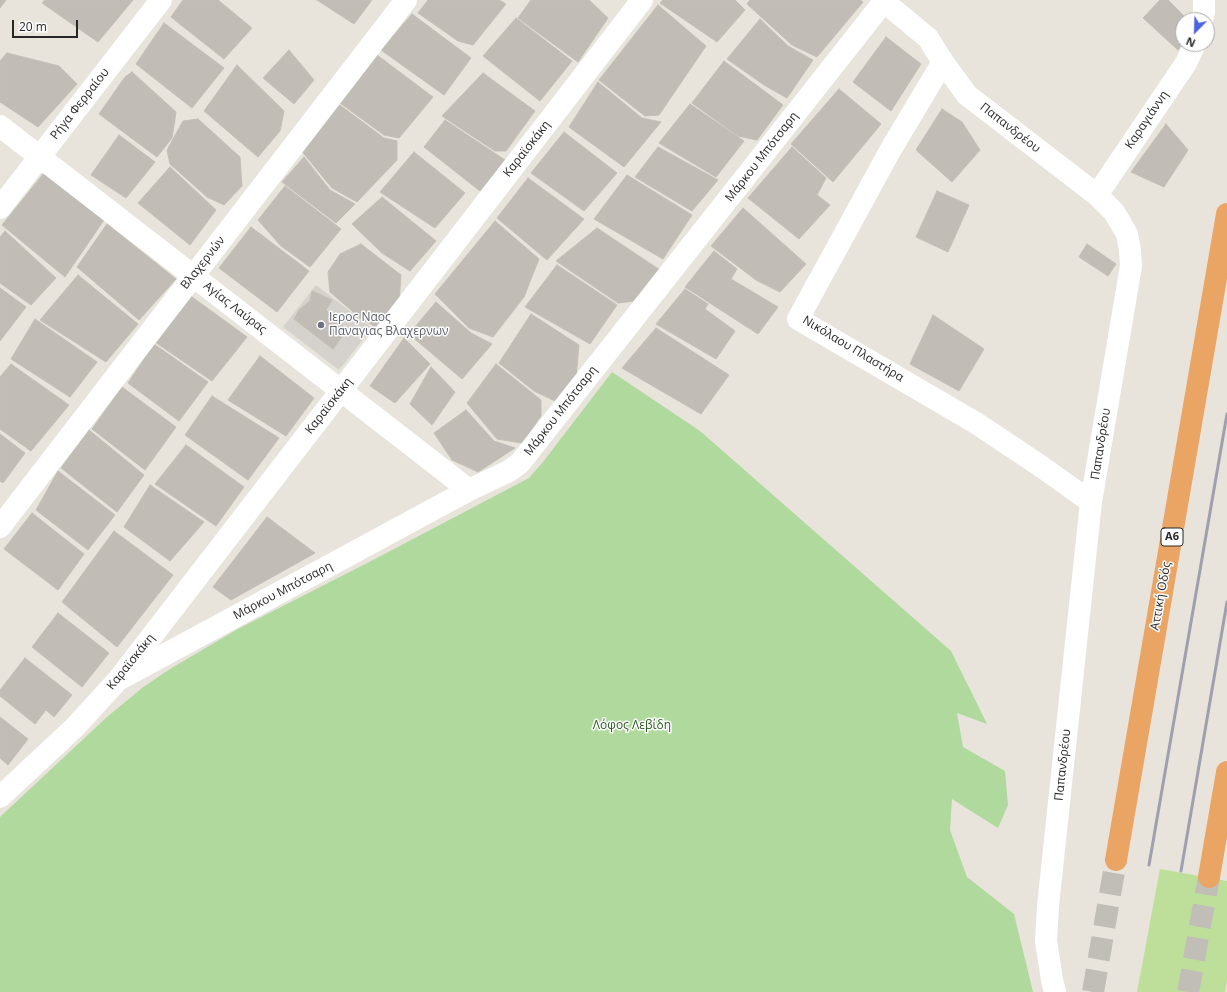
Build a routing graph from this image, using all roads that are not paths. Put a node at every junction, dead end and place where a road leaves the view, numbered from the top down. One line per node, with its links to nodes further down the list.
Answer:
1 (161, 0): 10 (street, Ρήγα Φερραίου)
2 (406, 0): 14 (street, Βλαχερνών)
3 (642, 0): 15 (street, Καραϊσκάκη)
4 (1204, 0): 6 (street)
5 (884, 1): 8 (street, Παπανδρέου); 16 (street, Μάρκου Μπότσαρη)
6 (1204, 12)
7 (1191, 52): 11 (street, Καραγιάννη)
8 (943, 62): 11 (street, Παπανδρέου); 17 (street, Νικόλαου Πλαστήρα)
9 (0, 126): 10 (street, Αγίας Λαύρας)
10 (39, 157): 12 (street, Ρήγα Φερραίου); 14 (street, Αγίας Λαύρας)
11 (1097, 195): 17 (street, Παπανδρέου)
12 (0, 208)
13 (1227, 214): 22 (highway, Αττική Οδός / Α6)
14 (193, 276): 15 (street, Αγίας Λαύρας); 18 (street, Βλαχερνών)
15 (341, 390): 16 (street, Αγίας Λαύρας); 19 (street, Καραϊσκάκη)
16 (469, 490): 19 (street, Μάρκου Μπότσαρη)
17 (1091, 502): 24 (street, Παπανδρέου)
18 (0, 527)
19 (118, 680): 21 (street, Καραϊσκάκη)
20 (1227, 772): 23 (highway)
21 (0, 797)
22 (1116, 860)
23 (1209, 877)
24 (1055, 992)

